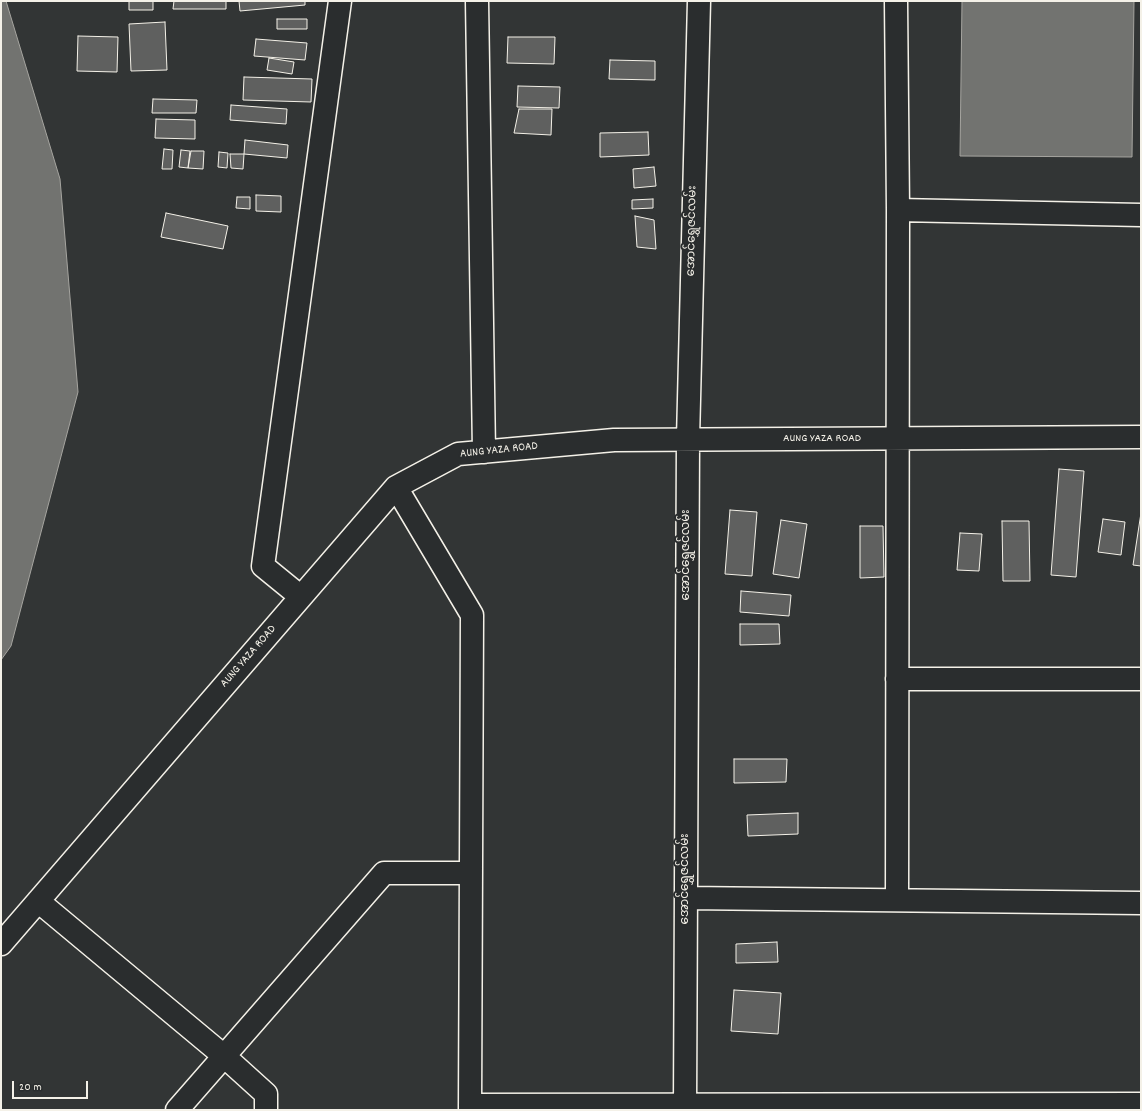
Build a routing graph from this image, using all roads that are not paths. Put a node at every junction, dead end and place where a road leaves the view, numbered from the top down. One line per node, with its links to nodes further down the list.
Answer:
1 (340, 1): 12 (street)
2 (476, 1): 10 (street)
3 (699, 1): 9 (street, အောင်ရွှေဇင်လမ်း)
4 (896, 1): 5 (street)
5 (898, 210): 6 (street); 8 (street)
6 (1141, 215)
7 (1141, 437): 8 (street, AUNG YAZA ROAD)
8 (898, 438): 9 (street, AUNG YAZA ROAD); 13 (street)
9 (688, 439): 10 (street, AUNG YAZA ROAD); 16 (street, အောင်ရွှေဇင်လမ်း)
10 (484, 452): 11 (street, AUNG YAZA ROAD)
11 (396, 487): 12 (street, AUNG YAZA ROAD); 15 (street)
12 (301, 597): 18 (street, AUNG YAZA ROAD)
13 (897, 679): 14 (street); 17 (street)
14 (1141, 679)
15 (471, 873): 21 (street); 24 (street)
16 (686, 898): 17 (street); 23 (street, အောင်ရွှေဇင်လမ်း)
17 (897, 900): 19 (street)
18 (38, 901): 20 (street, AUNG YAZA ROAD); 21 (street)
19 (1141, 903)
20 (1, 944)
21 (224, 1056): 25 (street); 26 (street)
22 (1141, 1104): 23 (street)
23 (685, 1107): 24 (street)
24 (470, 1108)
25 (177, 1110)
26 (266, 1110)

